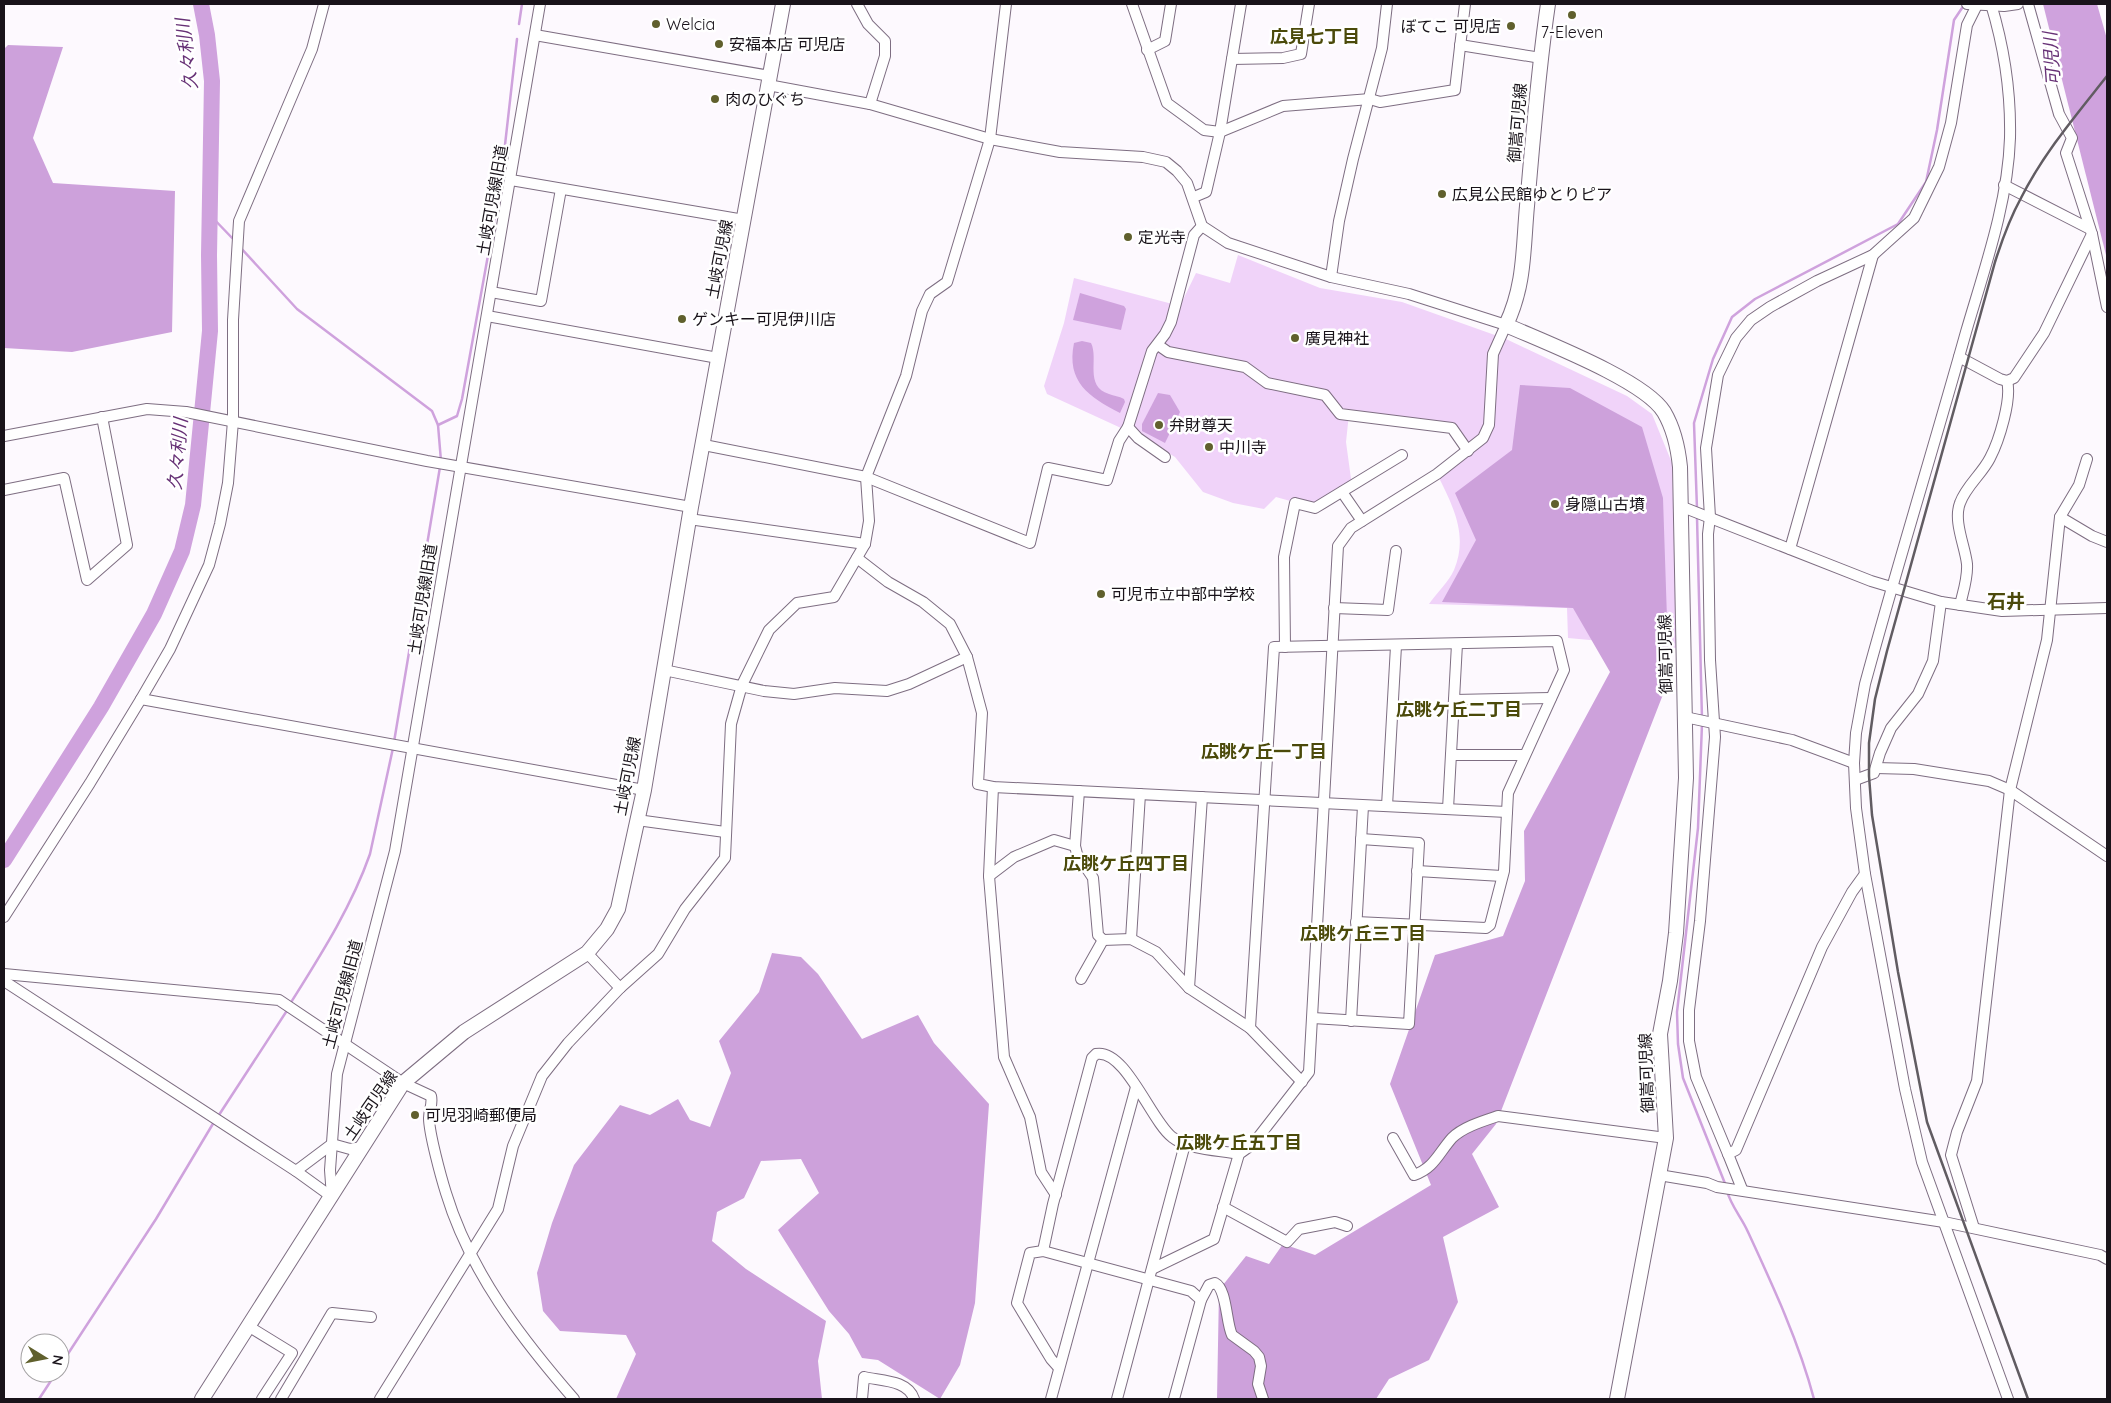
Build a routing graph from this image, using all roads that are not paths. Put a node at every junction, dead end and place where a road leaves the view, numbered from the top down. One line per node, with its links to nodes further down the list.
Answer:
1 (324, 4): 45 (street)
2 (540, 4): 17 (street, 土岐可児線旧道)
3 (783, 4): 22 (main road, 土岐可児線)
4 (858, 4): 24 (street)
5 (1006, 4): 26 (street)
6 (1132, 4): 19 (street)
7 (1171, 4): 19 (street)
8 (1241, 4): 21 (street)
9 (1309, 4): 21 (street)
10 (1387, 4): 23 (street)
11 (1465, 4): 18 (street)
12 (1548, 4): 20 (main road, 御嵩可児線)
13 (2018, 4): 16 (street)
14 (2028, 4): 33 (street)
15 (1972, 5): 16 (street); 34 (street)
16 (1991, 5): 28 (street)
17 (534, 35): 22 (street); 27 (street, 土岐可児線旧道)
18 (1460, 45): 20 (street); 23 (street)
19 (1147, 50): 25 (street)
20 (1541, 58): 39 (main road, 御嵩可児線)
21 (1232, 59): 25 (street)
22 (769, 80): 24 (street); 31 (main road, 土岐可児線)
23 (1370, 99): 25 (street); 35 (street)
24 (870, 104): 26 (street)
25 (1220, 132): 30 (street)
26 (990, 139): 30 (street); 54 (street)
27 (510, 180): 29 (street); 36 (street, 土岐可児線旧道)
28 (2004, 185): 33 (street); 41 (street)
29 (561, 189): 31 (street); 36 (street)
30 (1194, 197): 32 (street)
31 (744, 220): 42 (main road, 土岐可児線)
32 (1202, 226): 35 (street); 40 (street)
33 (2091, 232): 37 (street); 43 (street)
34 (1873, 255): 59 (street); 64 (street)
35 (1331, 277): 39 (street)
36 (491, 292): 38 (street, 土岐可児線旧道)
37 (2107, 307)
38 (487, 316): 42 (street); 53 (street, 土岐可児線旧道)
39 (1506, 325): 49 (street); 57 (main road, 御嵩可児線)
40 (1158, 345): 46 (street); 49 (street)
41 (1959, 357): 43 (street); 67 (street)
42 (718, 358): 48 (main road, 土岐可児線)
43 (2007, 380): 69 (street)
44 (102, 417): 45 (street); 47 (street); 55 (street)
45 (230, 421): 53 (street); 81 (street)
46 (1128, 426): 51 (street); 54 (street)
47 (4, 436)
48 (704, 445): 54 (street); 58 (main road, 土岐可児線)
49 (1468, 451): 61 (street)
50 (1402, 455): 56 (street)
51 (1165, 457)
52 (2087, 459): 60 (street)
53 (455, 465): 58 (street); 85 (street, 土岐可児線旧道)
54 (866, 477): 63 (street)
55 (4, 490)
56 (1342, 492): 61 (street); 75 (street)
57 (1680, 506): 59 (street); 83 (main road, 御嵩可児線)
58 (690, 513): 63 (street); 78 (main road, 土岐可児線)
59 (1710, 517): 64 (street); 84 (street)
60 (2060, 517): 62 (street); 72 (street)
61 (1362, 521): 70 (street)
62 (2107, 542)
63 (866, 544): 66 (street)
64 (1790, 549): 67 (street)
65 (1396, 551): 70 (street)
66 (857, 558): 77 (street); 79 (street)
67 (1891, 588): 68 (street); 88 (street)
68 (1940, 602): 69 (street); 89 (street)
69 (1960, 606): 72 (street)
70 (1334, 608): 76 (street)
71 (2107, 608): 72 (street)
72 (2049, 611): 93 (street)
73 (1457, 644): 74 (street); 80 (street); 82 (street)
74 (1396, 646): 76 (street); 100 (street)
75 (1285, 647): 76 (street); 97 (street)
76 (1332, 647): 98 (street)
77 (967, 657): 79 (street); 91 (street)
78 (664, 670): 79 (street); 92 (main road, 土岐可児線)
79 (742, 685): 104 (street)
80 (1551, 698): 82 (street); 87 (street)
81 (140, 699): 85 (street); 112 (street)
82 (1454, 700): 86 (street)
83 (1691, 718): 84 (street); 131 (main road, 御嵩可児線)
84 (1711, 722): 88 (street); 136 (street)
85 (413, 748): 92 (street); 126 (street, 土岐可児線旧道)
86 (1451, 755): 87 (street); 101 (street)
87 (1524, 755): 102 (street)
88 (1854, 763): 90 (street)
89 (1876, 768): 90 (street); 93 (street)
90 (1855, 780): 109 (street)
91 (993, 787): 94 (street); 110 (street)
92 (644, 790): 103 (main road, 土岐可児線)
93 (2010, 790): 107 (street); 145 (street)
94 (1079, 791): 95 (street); 106 (street)
95 (1140, 794): 96 (street); 115 (street)
96 (1202, 797): 97 (street); 122 (street)
97 (1264, 800): 98 (street); 125 (street)
98 (1324, 803): 99 (street); 123 (street)
99 (1362, 806): 100 (street); 105 (street)
100 (1388, 806): 101 (street)
101 (1448, 810): 102 (street)
102 (1507, 812): 111 (street)
103 (637, 820): 104 (street); 117 (main road, 土岐可児線)
104 (725, 832): 121 (street)
105 (1361, 839): 108 (street); 113 (street)
106 (1075, 846): 110 (street); 116 (street)
107 (2107, 856)
108 (1418, 871): 111 (street); 114 (street)
109 (1865, 874): 136 (street); 143 (street)
110 (989, 876): 140 (street)
111 (1502, 876): 114 (street)
112 (4, 917)
113 (1356, 922): 114 (street); 124 (street)
114 (1414, 924): 124 (street)
115 (1131, 939): 116 (street); 122 (street)
116 (1102, 940): 119 (street)
117 (587, 953): 121 (street); 128 (main road, 土岐可児線)
118 (4, 974): 126 (street)
119 (1081, 979)
120 (4, 981): 137 (street)
121 (620, 988): 147 (street)
122 (1189, 988): 125 (street)
123 (1313, 1018): 124 (street); 127 (street)
124 (1351, 1020)
125 (1250, 1028): 127 (street)
126 (345, 1044): 128 (street); 132 (street, 土岐可児線旧道)
127 (1302, 1082): 135 (street)
128 (403, 1083): 134 (main road, 土岐可児線); 147 (street)
129 (1136, 1087): 133 (street); 140 (street); 149 (street)
130 (1393, 1138): 131 (street)
131 (1666, 1138): 138 (main road, 御嵩可児線)
132 (332, 1144): 134 (street); 137 (street); 141 (street, 土岐可児線旧道)
133 (1185, 1144): 135 (street); 150 (street)
134 (362, 1147): 141 (main road, 土岐可児線)
135 (1239, 1154): 142 (street)
136 (1728, 1154): 139 (street)
137 (296, 1171): 141 (street)
138 (1659, 1175): 139 (street); 166 (main road, 御嵩可児線)
139 (1737, 1189): 143 (street)
140 (1056, 1195): 146 (street)
141 (332, 1196): 153 (main road, 土岐可児線)
142 (1223, 1207): 144 (street); 150 (street)
143 (1944, 1222): 145 (street); 167 (street)
144 (1347, 1226)
145 (1974, 1228): 148 (street)
146 (1043, 1252): 149 (street); 154 (street)
147 (470, 1253): 158 (street); 159 (street)
148 (2107, 1259)
149 (1088, 1264): 150 (street); 154 (street)
150 (1150, 1273): 151 (street); 163 (street)
151 (1200, 1300): 164 (street); 165 (street)
152 (371, 1317): 157 (street)
153 (248, 1326): 155 (main road, 土岐可児線); 156 (street)
154 (1059, 1368): 162 (street)
155 (202, 1399)
156 (262, 1399)
157 (281, 1399)
158 (380, 1399)
159 (574, 1399)
160 (862, 1399): 161 (street)
161 (914, 1399)
162 (1051, 1399)
163 (1117, 1399)
164 (1174, 1399)
165 (1263, 1399)
166 (1616, 1399)
167 (2008, 1399)

